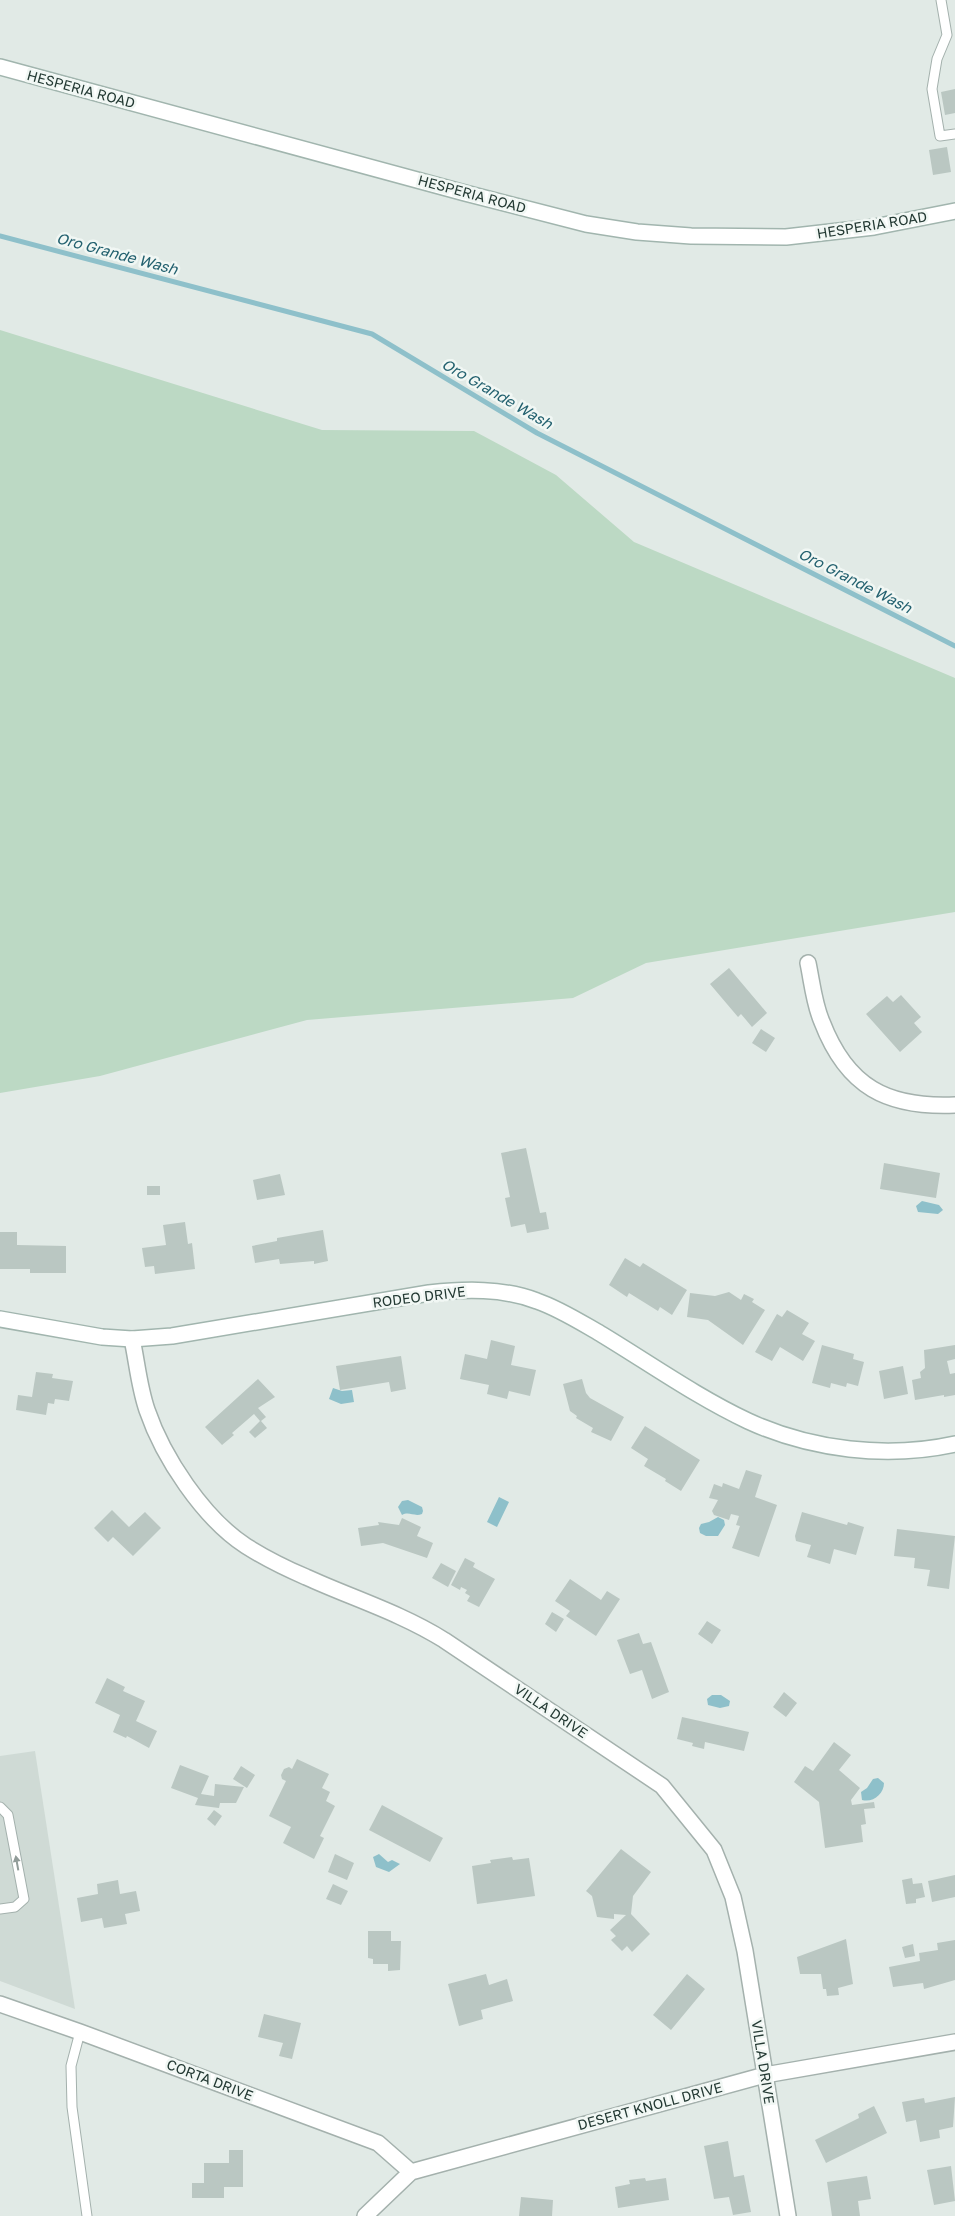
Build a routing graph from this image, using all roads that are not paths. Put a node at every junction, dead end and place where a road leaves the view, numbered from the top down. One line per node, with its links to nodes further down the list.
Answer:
1 (942, 0): 3 (lane)
2 (0, 67): 4 (street, HESPERIA ROAD)
3 (955, 134)
4 (955, 211)
5 (808, 963): 6 (street)
6 (955, 1105)
7 (0, 1319): 8 (street, RODEO DRIVE)
8 (132, 1339): 9 (street, RODEO DRIVE); 15 (street, VILLA DRIVE)
9 (955, 1444)
10 (0, 1808): 11 (lane, one-way to 10)
11 (0, 1909)
12 (0, 2004): 13 (street, CORTA DRIVE)
13 (80, 2032): 16 (street, CORTA DRIVE); 17 (lane)
14 (955, 2042): 15 (street, DESERT KNOLL DRIVE)
15 (765, 2075): 16 (street, DESERT KNOLL DRIVE); 19 (street, VILLA DRIVE)
16 (411, 2172): 18 (street, DESERT KNOLL DRIVE)
17 (86, 2216)
18 (365, 2216)
19 (788, 2216)

